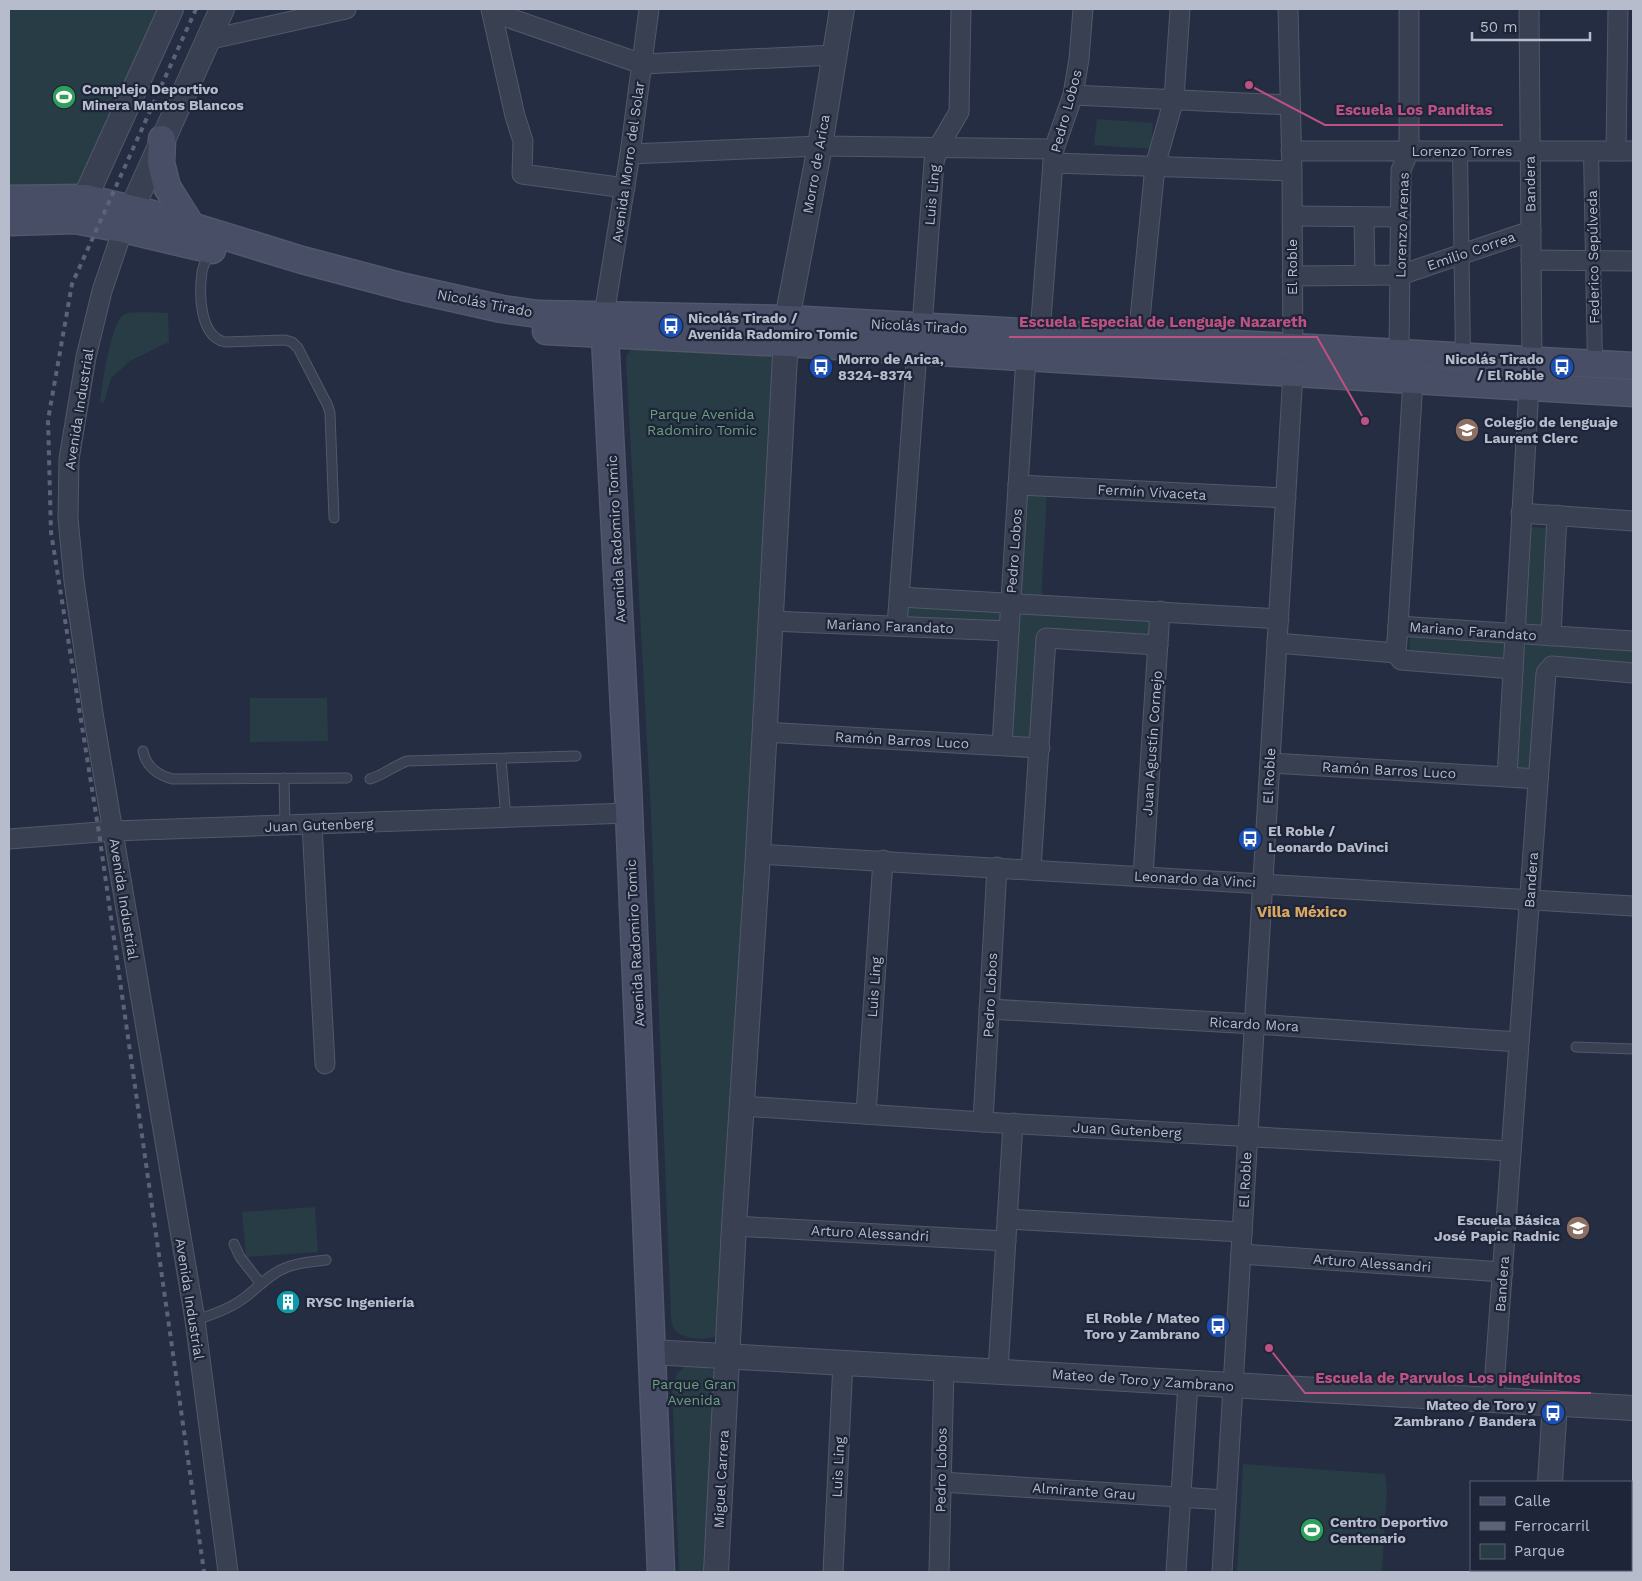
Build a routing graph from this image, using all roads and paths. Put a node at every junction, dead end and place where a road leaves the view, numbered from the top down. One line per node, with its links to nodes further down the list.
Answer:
1 (171, 9): 34 (street)
2 (222, 9): 14 (street)
3 (346, 9): 14 (street)
4 (649, 9): 16 (street, Avenida Morro del Solar)
5 (842, 9): 15 (street, Morro de Arica)
6 (961, 9): 22 (street, Luis Ling)
7 (1083, 9): 17 (street, Pedro Lobos)
8 (1180, 9): 18 (street)
9 (1288, 9): 19 (street, El Roble)
10 (1409, 9): 24 (street, Lorenzo Arenas)
11 (1528, 9): 26 (street, Bandera)
12 (1618, 9): 28 (street)
13 (492, 10): 16 (street); 33 (street)
14 (207, 40): 20 (street)
15 (835, 55): 16 (street); 21 (street, Morro de Arica)
16 (642, 64): 29 (street, Avenida Morro del Solar)
17 (1073, 95): 18 (street); 30 (street, Pedro Lobos)
18 (1174, 99): 19 (street); 31 (street)
19 (1290, 105): 23 (street, El Roble)
20 (162, 138): 39 (street); 41 (main road)
21 (820, 146): 22 (street); 29 (street); 52 (street, Morro de Arica)
22 (939, 146): 30 (street); 54 (street, Luis Ling)
23 (1291, 151): 24 (street, Lorenzo Torres); 32 (street, El Roble)
24 (1410, 151): 25 (street, Lorenzo Torres); 38 (street, Lorenzo Arenas)
25 (1460, 151): 26 (street, Lorenzo Torres); 44 (street)
26 (1530, 151): 27 (street, Lorenzo Torres); 42 (street, Bandera)
27 (1590, 151): 28 (street, Lorenzo Torres); 46 (street, Federico Sepúlveda)
28 (1625, 151)
29 (630, 154): 33 (street, Avenida Morro del Solar)
30 (1053, 156): 31 (street); 53 (street, Pedro Lobos)
31 (1155, 166): 32 (street); 55 (street)
32 (1292, 172): 36 (street, El Roble)
33 (625, 188): 51 (street, Avenida Morro del Solar)
34 (85, 198): 35 (main road, Nicolás Tirado); 39 (main road, Nicolás Tirado)
35 (9, 200)
36 (1292, 216): 37 (street); 50 (street, El Roble)
37 (1364, 217): 38 (street); 48 (street)
38 (1401, 217): 49 (street, Lorenzo Arenas)
39 (127, 219): 40 (main road, Nicolás Tirado); 41 (main road, Nicolás Tirado); 43 (main road, Nicolás Tirado); 105 (street, Avenida Industrial)
40 (9, 222)
41 (192, 228): 51 (main road, Nicolás Tirado)
42 (1531, 231): 44 (street, Emilio Correa); 45 (street, Bandera)
43 (212, 250): 51 (main road, Nicolás Tirado); 71 (lane)
44 (1461, 256): 49 (street, Emilio Correa); 58 (street)
45 (1531, 260): 46 (street); 60 (street, Bandera)
46 (1594, 261): 47 (street); 61 (street, Federico Sepúlveda)
47 (1633, 261)
48 (1365, 275): 49 (street, Emilio Correa); 50 (street, Emilio Correa)
49 (1400, 275): 57 (street, Lorenzo Arenas)
50 (1292, 276): 56 (street, El Roble)
51 (605, 325): 52 (main road, Nicolás Tirado); 101 (main road, Avenida Radomiro Tomic)
52 (786, 331): 54 (main road, Nicolás Tirado); 77 (street)
53 (1040, 333): 54 (main road, Nicolás Tirado); 55 (main road, Nicolás Tirado)
54 (920, 339): 59 (main road, Nicolás Tirado); 73 (street, Luis Ling)
55 (1138, 339): 56 (main road, Nicolás Tirado)
56 (1293, 346): 57 (main road, Nicolás Tirado); 63 (street, El Roble)
57 (1399, 353): 58 (main road, Nicolás Tirado)
58 (1463, 356): 60 (main road, Nicolás Tirado)
59 (1026, 357): 63 (main road, Nicolás Tirado); 67 (street, Pedro Lobos)
60 (1532, 360): 61 (main road, Nicolás Tirado)
61 (1595, 364): 62 (main road, Nicolás Tirado)
62 (1633, 366)
63 (1293, 374): 64 (main road, Nicolás Tirado); 68 (street, El Roble)
64 (1413, 380): 65 (main road, Nicolás Tirado); 79 (street)
65 (1528, 387): 66 (main road, Nicolás Tirado); 69 (street)
66 (1633, 393)
67 (1018, 485): 68 (street, Fermín Vivaceta); 74 (street, Pedro Lobos)
68 (1286, 498): 76 (street, El Roble)
69 (1521, 513): 70 (street); 81 (street)
70 (1557, 515): 72 (street); 82 (street)
71 (334, 518)
72 (1633, 521)
73 (900, 597): 74 (street, Mariano Farandato); 78 (street, Luis Ling)
74 (1010, 603): 75 (street, Mariano Farandato); 80 (street, Pedro Lobos)
75 (1160, 611): 76 (street, Mariano Farandato); 85 (street, Juan Agustín Cornejo)
76 (1278, 619): 84 (street, El Roble)
77 (771, 621): 78 (street, Mariano Farandato); 89 (street)
78 (897, 626): 80 (street, Mariano Farandato)
79 (1398, 626): 81 (street, Mariano Farandato); 86 (street, Mariano Farandato)
80 (1009, 631): 90 (street, Pedro Lobos)
81 (1516, 634): 82 (street, Mariano Farandato); 87 (street)
82 (1551, 636): 83 (street, Mariano Farandato)
83 (1633, 641)
84 (1277, 643): 86 (street); 95 (street, El Roble)
85 (1158, 645): 91 (street); 111 (street, Juan Agustín Cornejo)
86 (1396, 653): 87 (street)
87 (1513, 668): 96 (street)
88 (1633, 672): 99 (street, Bandera)
89 (764, 732): 90 (street, Ramón Barros Luco); 107 (street)
90 (1002, 746): 91 (street, Ramón Barros Luco)
91 (1040, 748): 110 (street)
92 (143, 751): 97 (lane)
93 (576, 756): 94 (lane)
94 (501, 759): 100 (lane); 102 (lane)
95 (1270, 763): 96 (street, Ramón Barros Luco); 112 (street, El Roble)
96 (1507, 777): 99 (street)
97 (284, 778): 98 (lane); 104 (lane)
98 (347, 778)
99 (1538, 779): 113 (street, Bandera)
100 (370, 780)
101 (629, 814): 102 (street, Juan Gutenberg); 137 (main road, Avenida Radomiro Tomic)
102 (506, 819): 103 (street, Juan Gutenberg)
103 (312, 825): 104 (street, Juan Gutenberg); 120 (street)
104 (285, 826): 105 (street, Juan Gutenberg)
105 (113, 831): 106 (street, Juan Gutenberg); 136 (street, Avenida Industrial)
106 (9, 839)
107 (758, 854): 108 (street, Leonardo da Vinci); 121 (street)
108 (883, 860): 109 (street, Leonardo da Vinci); 122 (street, Luis Ling)
109 (997, 867): 110 (street, Leonardo da Vinci); 115 (street, Pedro Lobos)
110 (1031, 869): 111 (street, Leonardo da Vinci)
111 (1143, 876): 112 (street, Leonardo da Vinci)
112 (1263, 883): 113 (street, Leonardo da Vinci); 116 (street, El Roble)
113 (1529, 901): 114 (street, Leonardo da Vinci); 117 (street, Bandera)
114 (1633, 906)
115 (990, 1009): 116 (street, Ricardo Mora); 123 (street, Pedro Lobos)
116 (1254, 1024): 117 (street, Ricardo Mora); 125 (street, El Roble)
117 (1519, 1042): 126 (street, Bandera)
118 (1576, 1046): 119 (lane)
119 (1633, 1049)
120 (324, 1064)
121 (742, 1106): 122 (street, Juan Gutenberg); 128 (street)
122 (866, 1114): 123 (street, Juan Gutenberg)
123 (984, 1122): 124 (street, Juan Gutenberg)
124 (1013, 1124): 125 (street, Juan Gutenberg); 127 (street)
125 (1248, 1137): 126 (street, Juan Gutenberg); 129 (street, El Roble)
126 (1511, 1152): 134 (street, Bandera)
127 (1007, 1219): 129 (street); 130 (street)
128 (734, 1226): 130 (street, Arturo Alessandri); 138 (street)
129 (1242, 1232): 132 (street, El Roble)
130 (1006, 1241): 141 (street)
131 (234, 1244): 135 (lane)
132 (1241, 1254): 134 (street, Arturo Alessandri); 143 (street, El Roble)
133 (326, 1260): 135 (lane)
134 (1502, 1272): 144 (street, Bandera)
135 (261, 1284): 136 (lane)
136 (195, 1320): 151 (street, Avenida Industrial)
137 (652, 1352): 138 (street, Mateo de Toro y Zambrano); 152 (main road, Avenida Radomiro Tomic)
138 (727, 1355): 139 (street, Mateo de Toro y Zambrano); 153 (street, Miguel Carrera)
139 (843, 1362): 140 (street, Mateo de Toro y Zambrano); 154 (street, Luis Ling)
140 (944, 1368): 141 (street, Mateo de Toro y Zambrano); 148 (street, Pedro Lobos)
141 (998, 1372): 142 (street, Mateo de Toro y Zambrano)
142 (1188, 1383): 143 (street, Mateo de Toro y Zambrano); 149 (street)
143 (1233, 1386): 144 (street, Mateo de Toro y Zambrano); 150 (street, El Roble)
144 (1493, 1400): 145 (street, Mateo de Toro y Zambrano)
145 (1555, 1403): 146 (street, Mateo de Toro y Zambrano); 147 (street)
146 (1633, 1408)
147 (1550, 1481)
148 (941, 1482): 149 (street, Almirante Grau); 155 (street, Pedro Lobos)
149 (1181, 1498): 150 (street, Almirante Grau); 156 (street)
150 (1226, 1500): 157 (street, El Roble)
151 (228, 1572)
152 (661, 1572)
153 (716, 1572)
154 (833, 1572)
155 (939, 1572)
156 (1176, 1572)
157 (1222, 1572)

